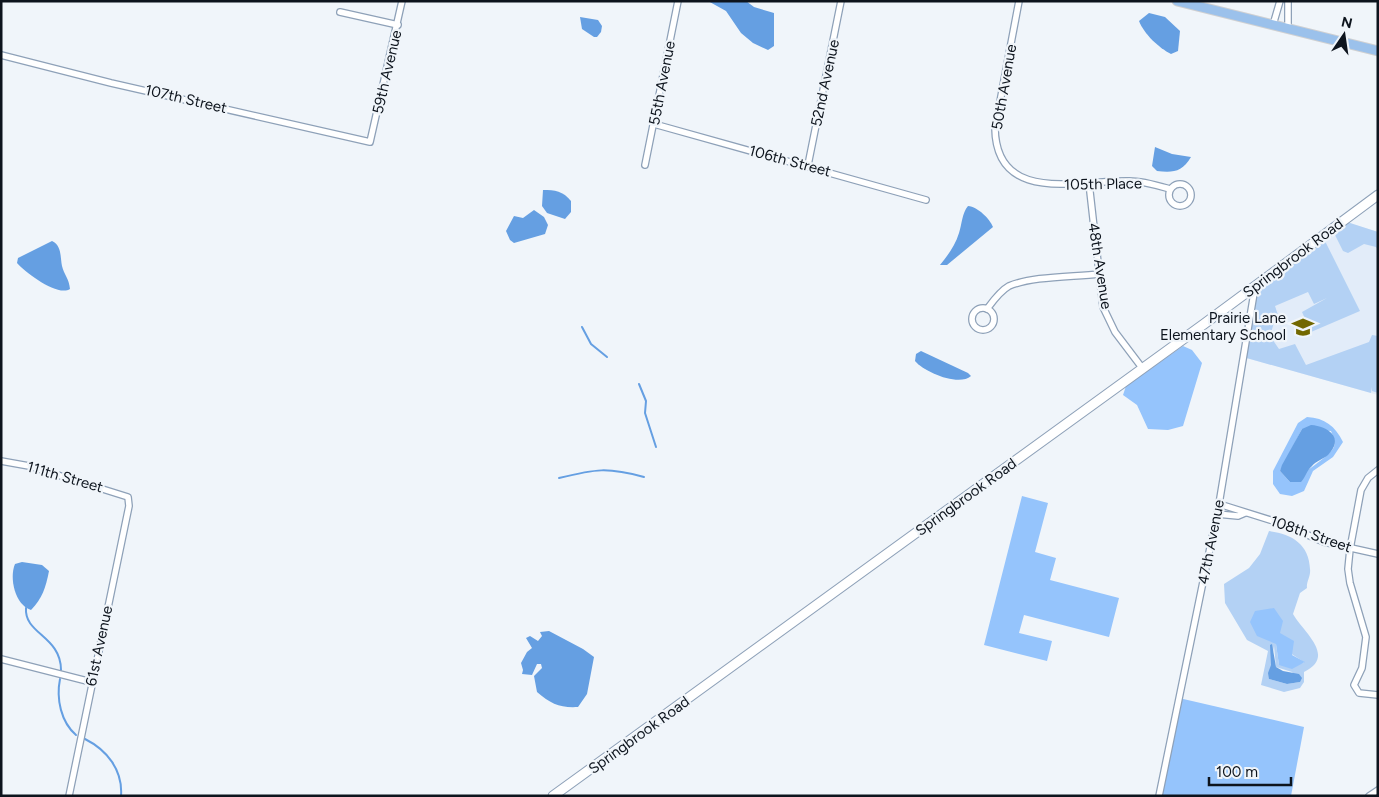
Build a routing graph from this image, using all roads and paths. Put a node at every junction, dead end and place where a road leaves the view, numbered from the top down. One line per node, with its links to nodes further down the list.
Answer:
1 (402, 1): 9 (street, 59th Avenue)
2 (678, 1): 14 (street, 55th Avenue)
3 (841, 1): 17 (street, 52nd Avenue)
4 (1019, 1): 18 (street, 50th Avenue)
5 (1178, 1): 10 (main road)
6 (1280, 1): 10 (street)
7 (1288, 1): 11 (street)
8 (340, 12): 9 (street)
9 (398, 25): 15 (street, 59th Avenue)
10 (1273, 26): 11 (main road)
11 (1288, 29): 12 (main road)
12 (1378, 51)
13 (1, 55): 15 (street, 107th Street)
14 (654, 124): 16 (street, 55th Avenue); 17 (street, 106th Street)
15 (370, 142)
16 (645, 165)
17 (808, 165): 22 (street, 106th Street)
18 (1036, 183): 19 (street, 105th Place)
19 (1089, 183): 20 (street, 105th Place); 23 (street, 48th Avenue)
20 (1170, 189): 20 (street, 105th Place)
21 (1378, 195): 24 (street, Springbrook Road)
22 (926, 200)
23 (1099, 274): 25 (street); 26 (street, 48th Avenue)
24 (1255, 287): 26 (street, Springbrook Road); 30 (street, 47th Avenue)
25 (987, 309)
26 (1143, 369): 40 (street, Springbrook Road)
27 (1, 461): 29 (street, 111th Street)
28 (1378, 470): 33 (street)
29 (128, 497): 36 (street, 61st Avenue)
30 (1219, 504): 31 (street, 108th Street); 32 (street, 47th Avenue)
31 (1245, 513): 32 (street, 108th Street); 33 (street, 108th Street)
32 (1217, 514): 41 (street, 47th Avenue)
33 (1350, 549): 34 (street, 108th Street); 37 (street)
34 (1378, 554)
35 (1, 659): 36 (street)
36 (92, 682): 39 (street, 61st Avenue)
37 (1378, 695)
38 (1378, 790): 42 (street)
39 (69, 796)
40 (552, 796)
41 (1158, 796)
42 (1370, 796)

